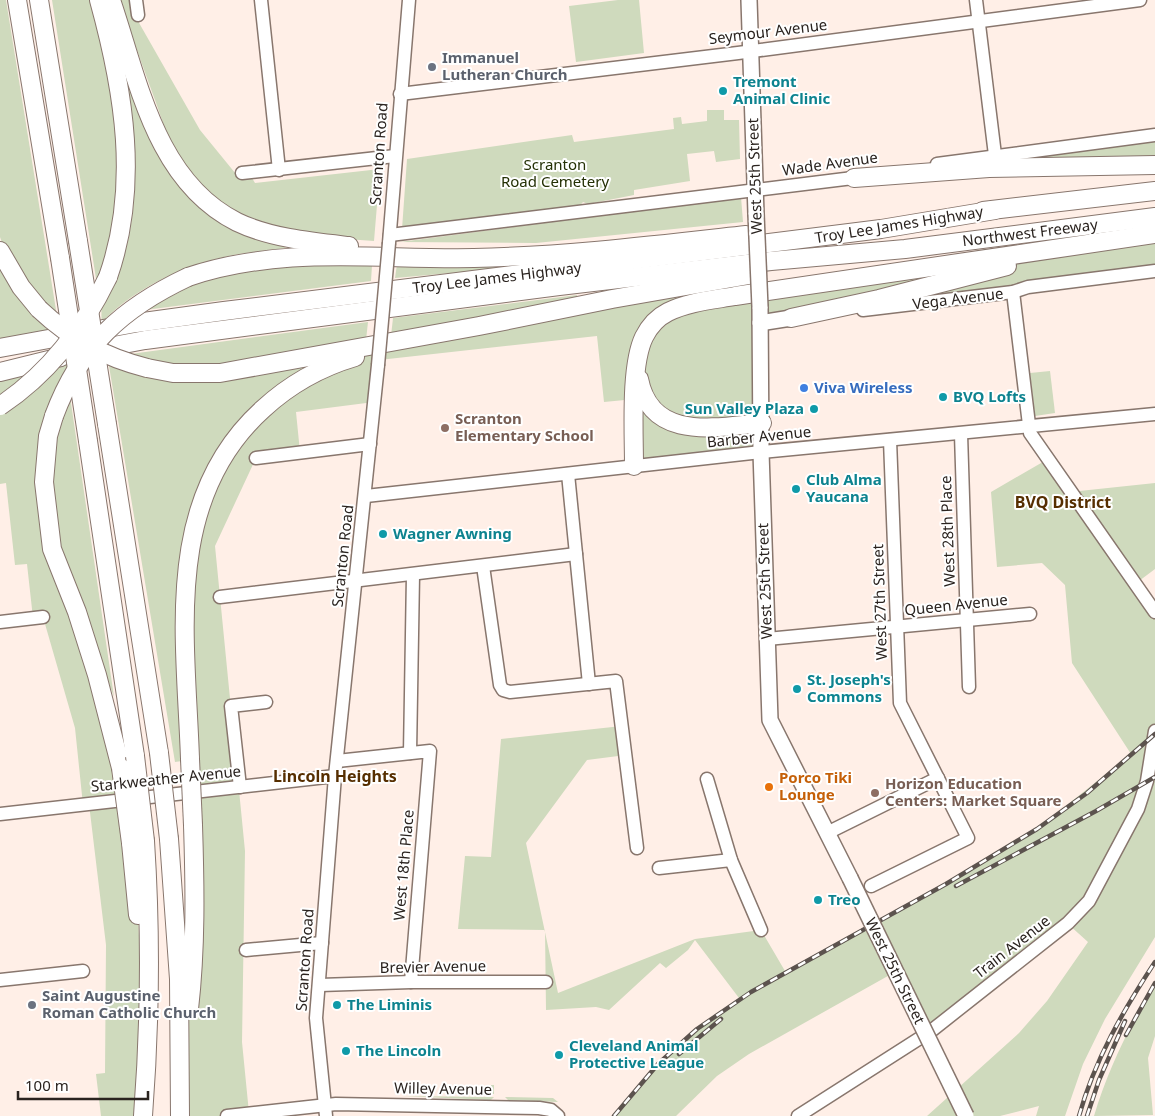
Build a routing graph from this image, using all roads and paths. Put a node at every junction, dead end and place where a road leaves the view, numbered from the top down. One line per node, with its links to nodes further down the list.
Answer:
1 (17, 0): 75 (highway, bridge)
2 (39, 0): 88 (highway, bridge)
3 (99, 0): 39 (highway, bridge)
4 (111, 0): 28 (highway)
5 (136, 0): 11 (street)
6 (261, 0): 19 (street)
7 (409, 0): 14 (street, Scranton Road)
8 (750, 0): 13 (main road, West 25th Street)
9 (976, 0): 12 (street)
10 (1140, 0): 12 (street, Seymour Avenue)
11 (138, 15)
12 (979, 20): 13 (street, Seymour Avenue); 16 (street)
13 (751, 51): 14 (street, Seymour Avenue); 22 (main road, West 25th Street)
14 (400, 94): 17 (street, Scranton Road)
15 (1155, 135): 16 (street, Wade Avenue)
16 (995, 155): 21 (street, Wade Avenue)
17 (395, 156): 19 (street); 27 (street, Scranton Road)
18 (1155, 165): 21 (highway)
19 (279, 170): 20 (street)
20 (242, 173)
21 (854, 178): 22 (street, Wade Avenue)
22 (755, 190): 27 (street, Wade Avenue); 34 (main road, West 25th Street, bridge)
23 (1155, 191): 24 (highway, Northwest Freeway)
24 (995, 210): 28 (highway); 36 (highway, Troy Lee James Highway)
25 (1155, 217): 29 (highway, Northwest Freeway)
26 (1155, 236): 33 (highway); 37 (highway)
27 (389, 239): 45 (street, Scranton Road, bridge)
28 (652, 245): 75 (highway, bridge)
29 (905, 249): 35 (highway); 38 (highway, Troy Lee James Highway)
30 (0, 251): 35 (highway, bridge)
31 (1155, 271): 32 (street, Vega Avenue)
32 (1013, 292): 33 (street, Vega Avenue); 42 (street)
33 (791, 318): 34 (main road, Vega Avenue)
34 (760, 323): 41 (main road, West 25th Street)
35 (479, 326): 88 (highway, bridge)
36 (0, 348)
37 (636, 364): 41 (highway); 48 (highway)
38 (0, 372)
39 (0, 406)
40 (1155, 414): 42 (street, Barber Avenue)
41 (762, 423): 46 (main road, West 25th Street)
42 (1029, 427): 43 (street, Barber Avenue); 56 (street)
43 (960, 434): 44 (street, Barber Avenue); 59 (street, West 28th Place)
44 (890, 440): 46 (street, Barber Avenue); 61 (street, West 27th Street)
45 (370, 444): 47 (street); 50 (street, Scranton Road)
46 (761, 452): 48 (street, Barber Avenue); 62 (main road, West 25th Street)
47 (256, 458)
48 (634, 466): 49 (street, Barber Avenue)
49 (568, 474): 50 (street, Barber Avenue); 51 (street)
50 (366, 496): 54 (street, Scranton Road)
51 (576, 554): 52 (street); 63 (street)
52 (483, 566): 53 (street); 63 (street)
53 (413, 575): 54 (street); 67 (street)
54 (357, 582): 55 (street); 68 (street, Scranton Road)
55 (220, 597)
56 (1155, 612)
57 (1030, 614): 59 (street, Queen Avenue)
58 (43, 617): 60 (street)
59 (967, 620): 61 (street, Queen Avenue); 64 (street, West 28th Place)
60 (0, 622)
61 (898, 628): 62 (street, Queen Avenue); 70 (street, West 27th Street)
62 (767, 639): 74 (main road, West 25th Street)
63 (589, 684): 76 (street)
64 (969, 687)
65 (266, 702): 72 (street)
66 (1155, 731): 96 (street, Train Avenue)
67 (410, 753): 68 (street); 85 (street, West 18th Place)
68 (338, 761): 69 (street, Scranton Road)
69 (335, 776): 72 (street, Starkweather Avenue); 81 (street, Scranton Road)
70 (938, 778): 74 (street); 79 (street, West 27th Street)
71 (707, 779): 77 (street)
72 (240, 787): 73 (street, Starkweather Avenue)
73 (0, 814)
74 (826, 833): 97 (main road, West 25th Street, bridge)
75 (138, 842): 92 (highway)
76 (637, 848)
77 (731, 860): 78 (street); 80 (street)
78 (658, 868)
79 (871, 886)
80 (762, 930)
81 (322, 943): 82 (street); 87 (street, Scranton Road)
82 (246, 950)
83 (83, 971): 84 (street)
84 (0, 980)
85 (410, 982): 86 (street, Brevier Avenue); 87 (street, Brevier Avenue)
86 (546, 982)
87 (320, 985): 89 (street, Scranton Road)
88 (181, 1087): 93 (highway)
89 (325, 1110): 90 (street, Willey Avenue); 91 (street, Willey Avenue)
90 (454, 1111): 95 (street, Willey Avenue)
91 (264, 1114): 94 (street, Willey Avenue)
92 (143, 1116)
93 (180, 1116)
94 (227, 1116)
95 (558, 1116)
96 (798, 1116)
97 (966, 1116)

